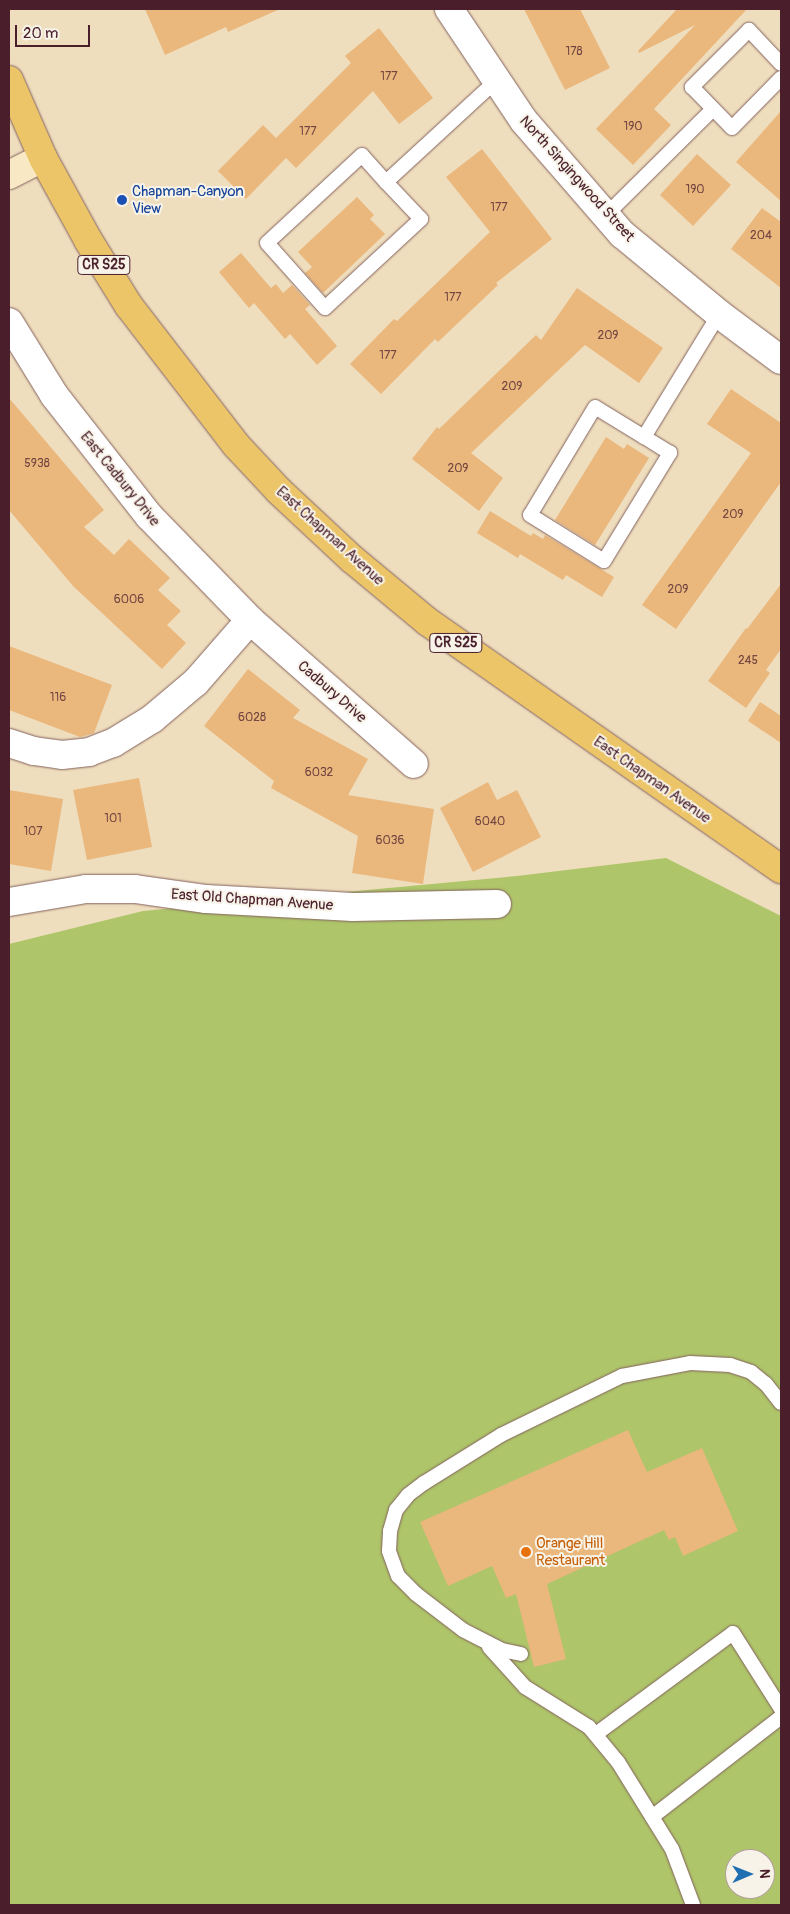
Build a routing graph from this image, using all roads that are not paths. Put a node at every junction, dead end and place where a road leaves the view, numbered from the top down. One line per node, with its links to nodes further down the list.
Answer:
1 (448, 9): 5 (street, North Singingwood Street)
2 (781, 64): 6 (lane)
3 (781, 78): 6 (lane)
4 (9, 80): 7 (main road, East Chapman Avenue / CR S25)
5 (496, 81): 9 (lane); 10 (street, North Singingwood Street)
6 (713, 109): 10 (lane)
7 (43, 158): 8 (street); 18 (main road, East Chapman Avenue / CR S25)
8 (9, 175)
9 (386, 182): 9 (lane)
10 (605, 216): 11 (street, North Singingwood Street)
11 (719, 314): 13 (street, North Singingwood Street); 14 (lane)
12 (9, 322): 15 (street, East Cadbury Drive)
13 (781, 360)
14 (644, 437): 14 (lane)
15 (250, 620): 16 (street); 17 (street, Cadbury Drive)
16 (9, 743)
17 (414, 764)
18 (781, 869)
19 (9, 902): 20 (street, East Old Chapman Avenue)
20 (497, 904)
21 (781, 1402): 22 (lane)
22 (485, 1642): 23 (lane); 26 (lane)
23 (522, 1654)
24 (781, 1709): 26 (lane)
25 (781, 1717): 27 (lane)
26 (596, 1734): 27 (lane)
27 (652, 1817): 28 (lane)
28 (693, 1905)

